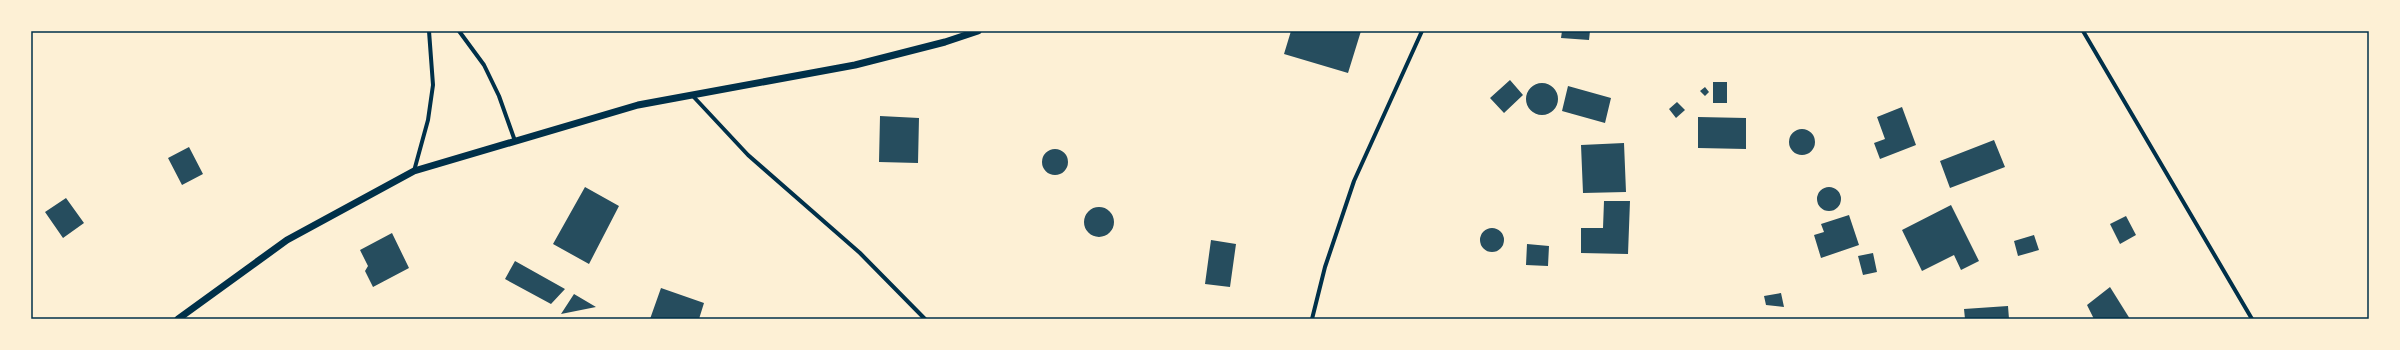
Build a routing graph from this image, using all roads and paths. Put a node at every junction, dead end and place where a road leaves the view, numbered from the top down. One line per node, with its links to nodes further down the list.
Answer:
1 (429, 31): 8 (street)
2 (459, 31): 7 (street)
3 (978, 31): 6 (street)
4 (1422, 31): 11 (street)
5 (2083, 31): 12 (street)
6 (690, 94): 7 (street); 10 (street)
7 (515, 141): 8 (street)
8 (414, 171): 9 (street)
9 (178, 319)
10 (925, 319)
11 (1312, 319)
12 (2252, 319)

